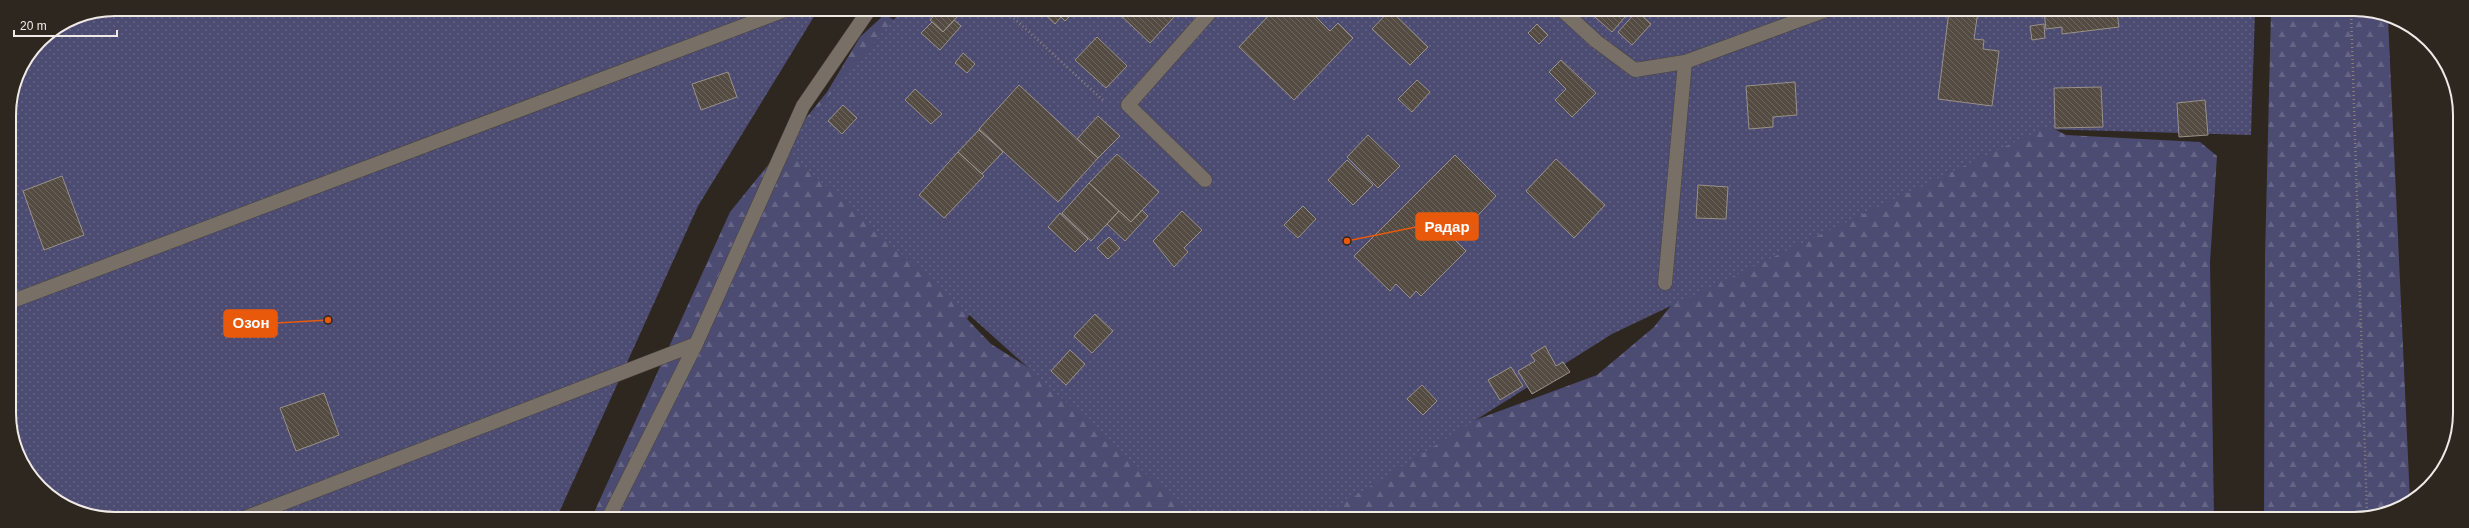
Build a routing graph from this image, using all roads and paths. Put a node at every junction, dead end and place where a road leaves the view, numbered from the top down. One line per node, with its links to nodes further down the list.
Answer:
1 (769, 16): 12 (lane)
2 (865, 16): 13 (lane)
3 (1012, 16): 9 (path)
4 (1207, 16): 9 (lane)
5 (1568, 16): 8 (lane)
6 (1808, 16): 8 (lane)
7 (2351, 16): 14 (path)
8 (1685, 62): 11 (lane)
9 (1128, 105): 10 (lane)
10 (1205, 180)
11 (1665, 283)
12 (16, 300)
13 (696, 344): 15 (lane); 16 (lane)
14 (2367, 511)
15 (260, 512)
16 (612, 512)

